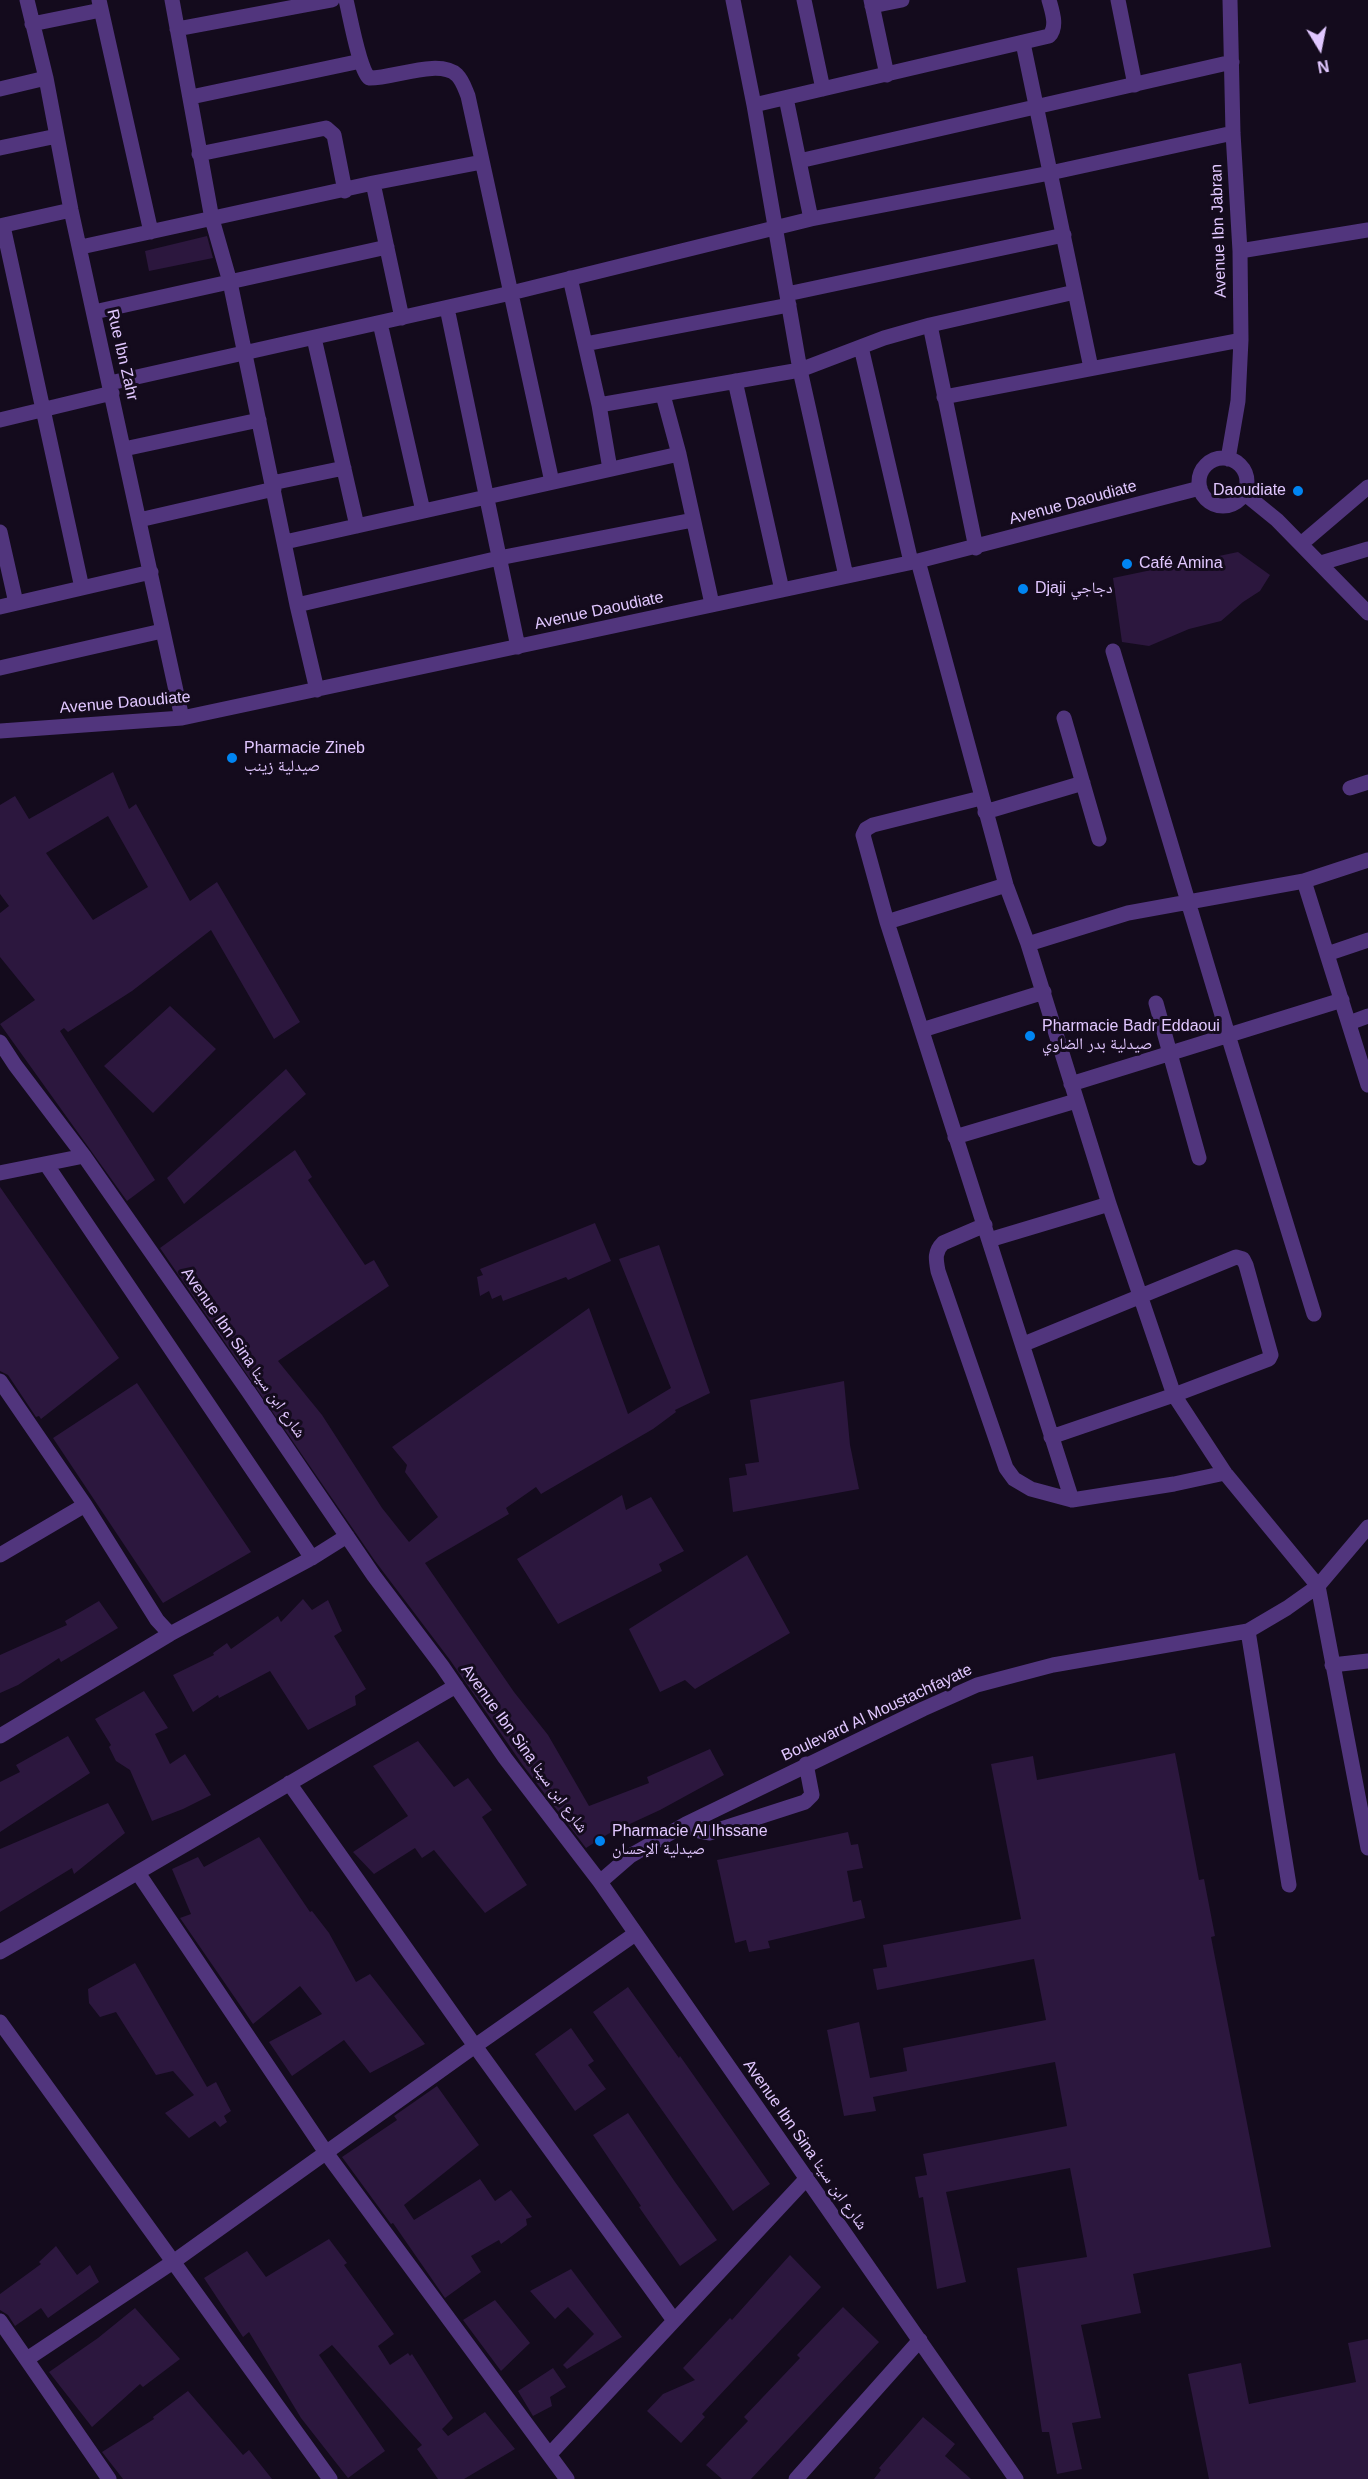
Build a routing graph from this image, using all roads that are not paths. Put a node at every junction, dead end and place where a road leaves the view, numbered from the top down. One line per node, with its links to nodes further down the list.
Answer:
1 (27, 0): 13 (street, Rue Ibn Zahr)
2 (172, 0): 14 (street)
3 (332, 0): 14 (street)
4 (346, 0): 16 (street)
5 (733, 0): 25 (street)
6 (804, 0): 22 (street)
7 (902, 0): 11 (street)
8 (1049, 0): 15 (street)
9 (1118, 0): 20 (street)
10 (1230, 0): 17 (street, Avenue Ibn Jabran)
11 (872, 3): 18 (street)
12 (100, 5): 13 (street); 41 (street)
13 (32, 24): 19 (street, Rue Ibn Zahr)
14 (177, 29): 23 (street)
15 (1023, 43): 18 (street); 26 (street)
16 (361, 61): 23 (street); 32 (street)
17 (1232, 62): 20 (street); 27 (street, Avenue Ibn Jabran)
18 (887, 75): 22 (street)
19 (46, 78): 21 (street); 28 (street, Rue Ibn Zahr)
20 (1135, 85): 26 (street)
21 (0, 89)
22 (823, 89): 24 (street)
23 (191, 98): 30 (street)
24 (786, 98): 25 (street); 31 (street)
25 (754, 105): 40 (street)
26 (1036, 107): 31 (street); 33 (street)
27 (1233, 133): 33 (street); 46 (street, Avenue Ibn Jabran)
28 (57, 136): 29 (street); 36 (street, Rue Ibn Zahr)
29 (0, 148)
30 (199, 154): 35 (street); 37 (street)
31 (800, 161): 38 (street)
32 (482, 162): 34 (street); 50 (street)
33 (1050, 173): 38 (street); 43 (street)
34 (373, 183): 35 (street); 45 (street)
35 (345, 191): 37 (street)
36 (71, 210): 39 (street); 44 (street, Rue Ibn Zahr)
37 (212, 219): 41 (street); 48 (street)
38 (811, 219): 40 (street)
39 (2, 226): 69 (street)
40 (776, 227): 47 (street); 51 (street)
41 (151, 232): 44 (street)
42 (1367, 234): 46 (street)
43 (1064, 235): 49 (street); 51 (street)
44 (81, 247): 53 (street, Rue Ibn Zahr)
45 (387, 247): 48 (street); 54 (street)
46 (1240, 251): 58 (street, Avenue Ibn Jabran)
47 (570, 278): 50 (street); 59 (street)
48 (230, 282): 53 (street); 61 (street)
49 (1075, 292): 56 (street); 62 (street)
50 (511, 293): 52 (street); 77 (street)
51 (788, 299): 59 (street); 63 (street)
52 (447, 308): 54 (street); 82 (street)
53 (94, 312): 65 (street, Rue Ibn Zahr)
54 (402, 318): 55 (street)
55 (380, 323): 57 (street); 83 (street)
56 (930, 325): 60 (street); 67 (street)
57 (314, 338): 61 (street); 75 (street)
58 (1241, 340): 62 (street); 74 (street, Avenue Ibn Jabran)
59 (585, 344): 68 (street)
60 (861, 347): 63 (street); 93 (street)
61 (244, 354): 65 (street); 71 (street)
62 (1092, 368): 67 (street)
63 (800, 370): 64 (street); 96 (street)
64 (735, 381): 66 (street); 98 (street)
65 (111, 388): 69 (street); 72 (street, Rue Ibn Zahr)
66 (663, 395): 68 (street); 73 (street)
67 (944, 397): 90 (street)
68 (599, 405): 76 (street)
69 (44, 409): 70 (street); 97 (street)
70 (0, 420)
71 (259, 420): 72 (street); 78 (street)
72 (124, 448): 84 (street, Rue Ibn Zahr)
73 (679, 454): 76 (street); 85 (street)
74 (1228, 459): 80 (street); 81 (street)
75 (344, 468): 78 (street); 86 (street)
76 (610, 469): 77 (street)
77 (552, 482): 82 (street)
78 (273, 486): 84 (street); 88 (street)
79 (1368, 487): 89 (street)
80 (1200, 489): 81 (street); 90 (street, Avenue Daoudiate)
81 (1245, 494): 89 (street)
82 (487, 497): 83 (street); 92 (street)
83 (423, 511): 86 (street)
84 (139, 520): 95 (street, Rue Ibn Zahr)
85 (693, 520): 92 (street); 100 (street)
86 (357, 526): 88 (street)
87 (0, 532): 99 (street)
88 (285, 542): 101 (street)
89 (1301, 544): 94 (street)
90 (976, 548): 93 (street, Avenue Daoudiate)
91 (1368, 549): 94 (street)
92 (499, 558): 101 (street); 105 (street)
93 (915, 562): 96 (street, Avenue Daoudiate); 115 (street)
94 (1321, 563): 103 (street)
95 (151, 572): 97 (street); 104 (street, Rue Ibn Zahr)
96 (846, 576): 98 (street, Avenue Daoudiate)
97 (82, 588): 99 (street)
98 (782, 590): 100 (street, Avenue Daoudiate)
99 (16, 603): 102 (street)
100 (712, 604): 105 (street, Avenue Daoudiate)
101 (297, 605): 108 (street)
102 (0, 607)
103 (1368, 613)
104 (162, 631): 107 (street); 109 (street, Rue Ibn Zahr)
105 (518, 647): 108 (street, Avenue Daoudiate)
106 (1113, 651): 120 (street)
107 (0, 668)
108 (317, 690): 109 (street, Avenue Daoudiate)
109 (182, 718): 111 (street, Avenue Daoudiate)
110 (1064, 718): 113 (street)
111 (0, 731)
112 (1368, 782): 114 (street)
113 (1083, 783): 115 (street); 116 (street)
114 (1350, 788)
115 (983, 805): 119 (street); 121 (street)
116 (1099, 839)
117 (1368, 860): 118 (street)
118 (1304, 881): 120 (street); 124 (street)
119 (1006, 885): 121 (street); 123 (street)
120 (1190, 903): 123 (street); 131 (street)
121 (887, 922): 130 (street)
122 (1368, 940): 124 (street)
123 (1028, 944): 125 (street)
124 (1327, 954): 126 (street)
125 (1044, 992): 130 (street); 135 (street)
126 (1342, 1000): 129 (street); 131 (street)
127 (1156, 1003): 133 (street)
128 (1368, 1016): 129 (street)
129 (1349, 1023): 134 (street)
130 (922, 1030): 138 (street)
131 (1228, 1035): 133 (street); 146 (street)
132 (0, 1042): 139 (street, Avenue Ibn Sina شارع ابن سينا)
133 (1169, 1054): 135 (street); 140 (street)
134 (1365, 1066): 136 (street)
135 (1071, 1084): 137 (street)
136 (1368, 1085)
137 (1076, 1101): 138 (street); 143 (street)
138 (955, 1137): 144 (street)
139 (84, 1156): 141 (street); 155 (street, Avenue Ibn Sina شارع ابن سينا)
140 (1199, 1158)
141 (46, 1164): 142 (street); 157 (street)
142 (0, 1173)
143 (1109, 1204): 144 (street); 145 (street)
144 (987, 1233): 147 (street); 152 (street)
145 (1139, 1295): 147 (street); 149 (street); 149 (street)
146 (1314, 1314)
147 (1024, 1344): 150 (street)
148 (0, 1381): 153 (street)
149 (1174, 1395): 150 (street); 151 (street)
150 (1051, 1437): 152 (street)
151 (1225, 1473): 152 (street); 158 (street)
152 (1072, 1500)
153 (85, 1505): 156 (street); 160 (street)
154 (1368, 1527): 158 (street, Boulevard Al Moustachfayate)
155 (347, 1536): 157 (street); 163 (street, Avenue Ibn Sina شارع ابن سينا)
156 (0, 1556)
157 (312, 1558): 160 (street)
158 (1318, 1586): 159 (street, Boulevard Al Moustachfayate); 162 (street)
159 (1248, 1631): 165 (street, Boulevard Al Moustachfayate); 171 (street)
160 (170, 1635): 164 (street)
161 (1368, 1661): 162 (street)
162 (1332, 1665): 168 (street)
163 (456, 1686): 166 (street); 170 (street, Avenue Ibn Sina شارع ابن سينا)
164 (0, 1736)
165 (806, 1764): 167 (street, Boulevard Al Moustachfayate); 167 (street)
166 (288, 1783): 169 (street); 175 (street)
167 (686, 1824): 170 (street, Boulevard Al Moustachfayate)
168 (1368, 1848)
169 (138, 1874): 173 (street); 176 (street)
170 (600, 1882): 172 (street, Avenue Ibn Sina شارع ابن سينا)
171 (1289, 1886)
172 (635, 1934): 175 (street); 177 (street, Avenue Ibn Sina شارع ابن سينا)
173 (0, 1952)
174 (0, 2022): 178 (street)
175 (475, 2046): 176 (street); 179 (street)
176 (327, 2154): 178 (street); 183 (street)
177 (807, 2178): 179 (street); 181 (street, Avenue Ibn Sina شارع ابن سينا)
178 (173, 2262): 182 (street); 185 (street)
179 (673, 2319): 183 (street)
180 (0, 2321): 182 (street)
181 (920, 2340): 187 (street); 188 (street, Avenue Ibn Sina شارع ابن سينا)
182 (27, 2359): 184 (street)
183 (550, 2454): 186 (street)
184 (109, 2479)
185 (330, 2479)
186 (567, 2479)
187 (796, 2479)
188 (1016, 2479)

